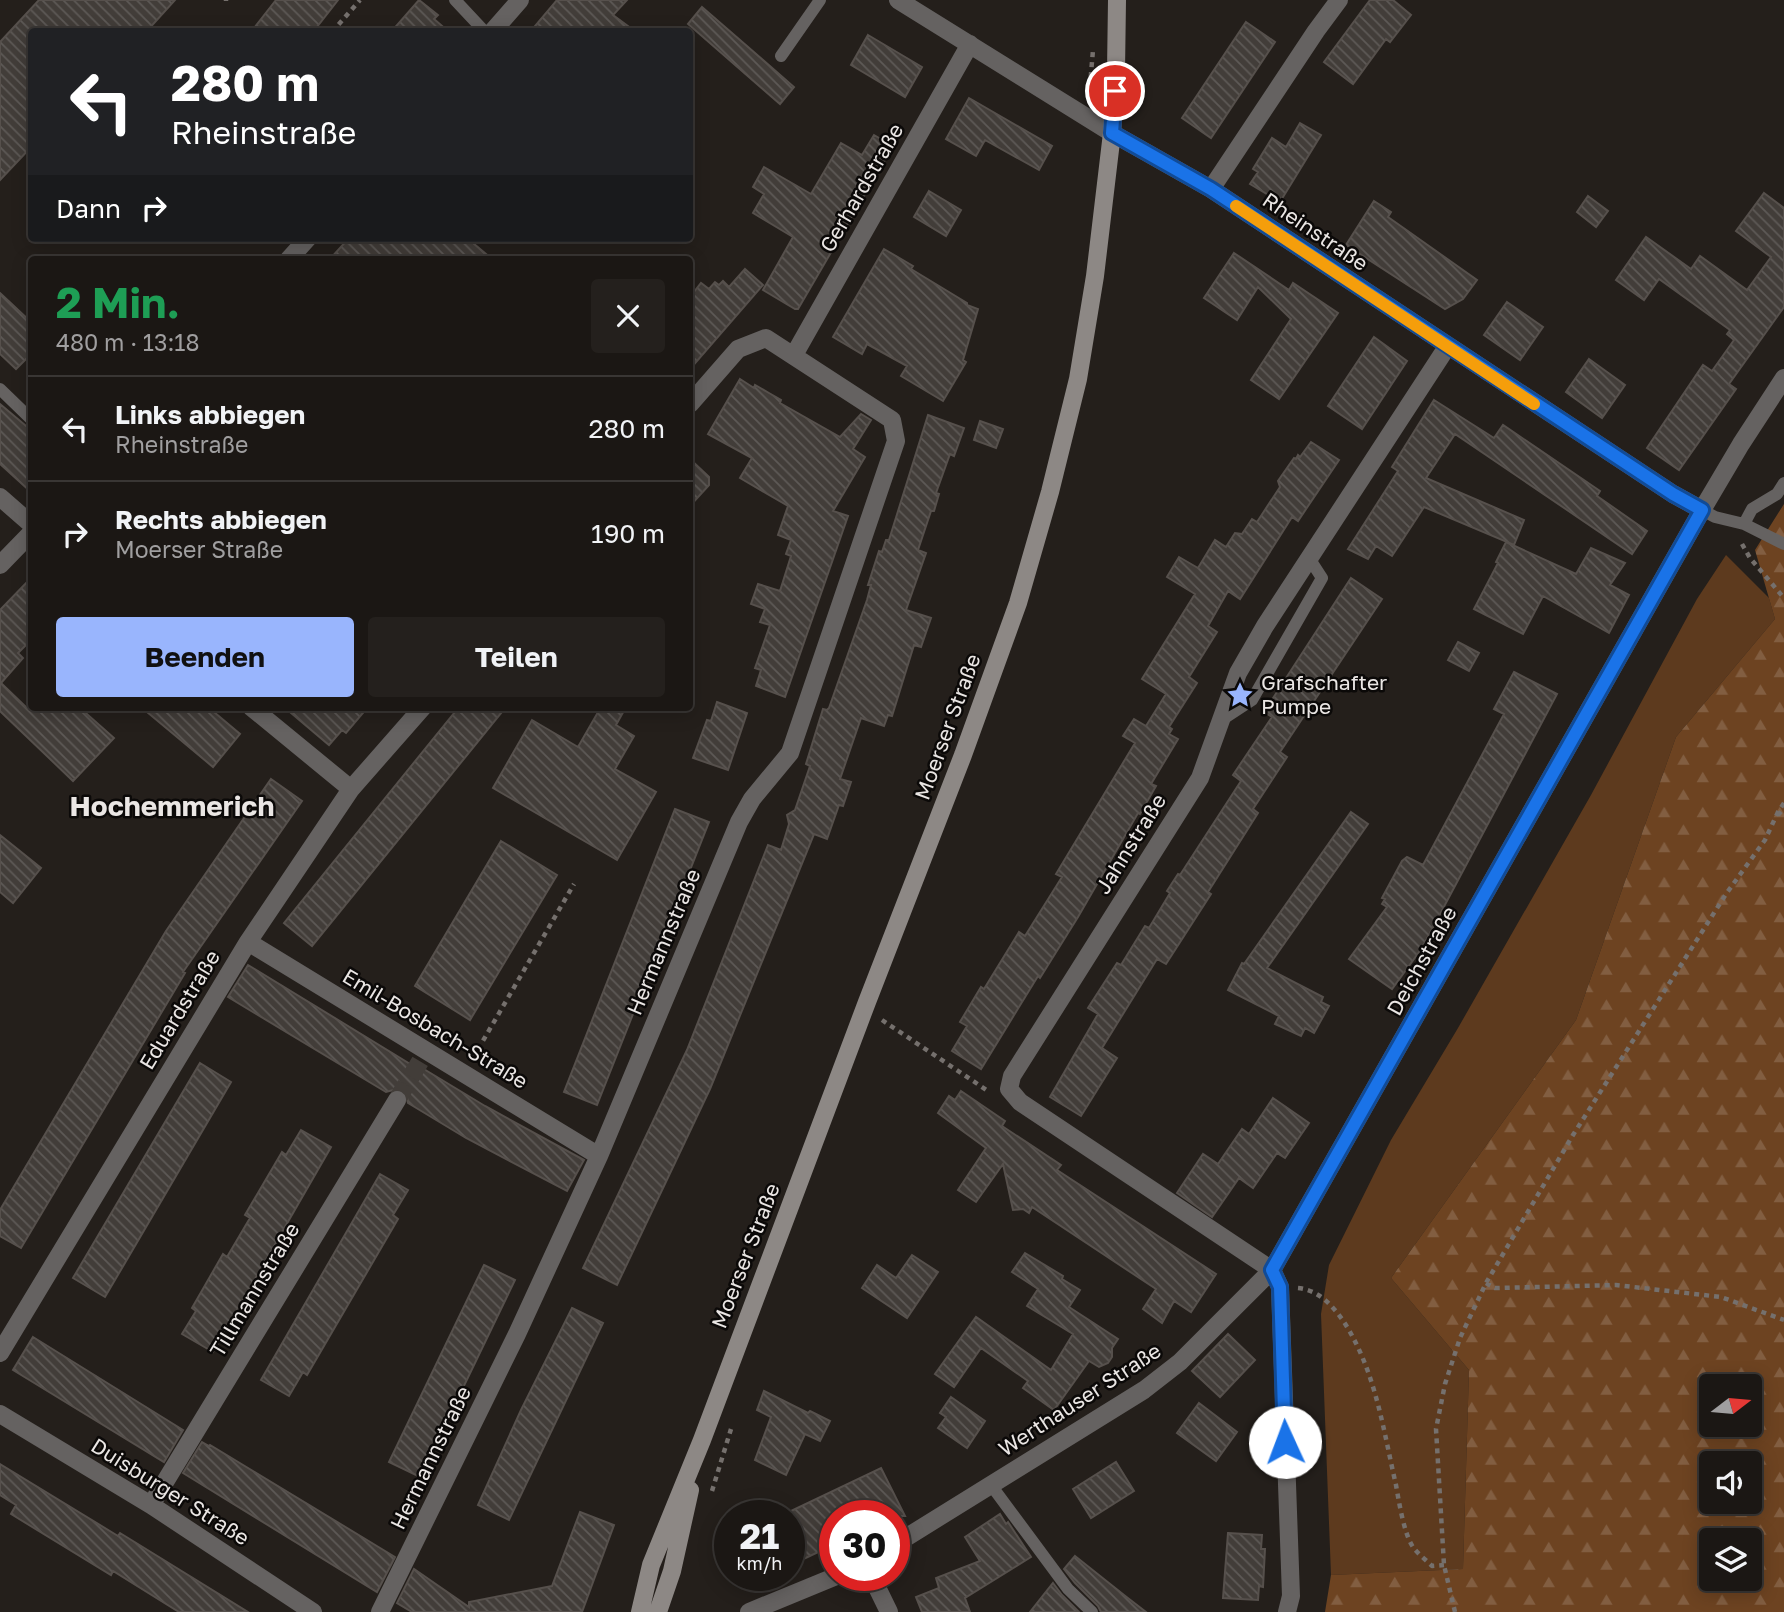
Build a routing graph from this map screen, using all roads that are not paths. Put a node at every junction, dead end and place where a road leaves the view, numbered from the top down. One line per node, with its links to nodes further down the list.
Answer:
1 (455, 0): 7 (lane)
2 (520, 0): 8 (street)
3 (820, 0): 10 (lane)
4 (898, 0): 9 (street, Rheinstraße)
5 (1117, 0): 11 (main road, Moerser Straße)
6 (1339, 0): 12 (street)
7 (481, 28)
8 (496, 28)
9 (971, 44): 11 (street, Rheinstraße); 16 (street, Gerhardstraße)
10 (781, 56)
11 (1112, 133): 12 (street, Rheinstraße); 40 (main road, Moerser Straße)
12 (1211, 189): 15 (street, Rheinstraße)
13 (304, 242): 14 (street)
14 (292, 256)
15 (1447, 347): 23 (street, Rheinstraße); 28 (street, Jahnstraße)
16 (794, 355): 19 (street, Hermannstraße); 36 (street, Hermannstraße)
17 (1784, 379): 23 (street, Deichstraße)
18 (0, 389): 20 (lane)
19 (693, 401)
20 (28, 413)
21 (1784, 483): 25 (lane)
22 (0, 497): 24 (street)
23 (1702, 510): 25 (lane); 37 (street, Deichstraße)
24 (28, 522)
25 (1744, 524): 27 (lane)
26 (28, 536): 29 (street)
27 (1784, 544)
28 (1310, 558): 32 (street, Jahnstraße); 32 (lane)
29 (0, 565)
30 (256, 711): 33 (street)
31 (419, 711): 33 (street, Eduardstraße)
32 (1219, 722): 37 (street, Jahnstraße)
33 (351, 789): 34 (street, Eduardstraße)
34 (248, 942): 36 (street, Emil-Bosbach-Straße); 38 (street, Eduardstraße)
35 (397, 1100): 42 (street, Tillmannstraße)
36 (598, 1156): 47 (street, Hermannstraße)
37 (1272, 1270): 41 (street, Werthauser Straße); 53 (street)
38 (0, 1353)
39 (0, 1414): 42 (street, Duisburger Straße)
40 (702, 1440): 48 (main road, Moerser Straße); 49 (main road, Moerser Straße)
41 (991, 1485): 43 (street, Werthauser Straße); 52 (lane)
42 (151, 1504): 46 (street, Duisburger Straße)
43 (910, 1535)
44 (819, 1583): 50 (street)
45 (879, 1591): 51 (street)
46 (313, 1612)
47 (380, 1612)
48 (640, 1612)
49 (658, 1612)
50 (749, 1612)
51 (889, 1612)
52 (1092, 1612)
53 (1287, 1612)

